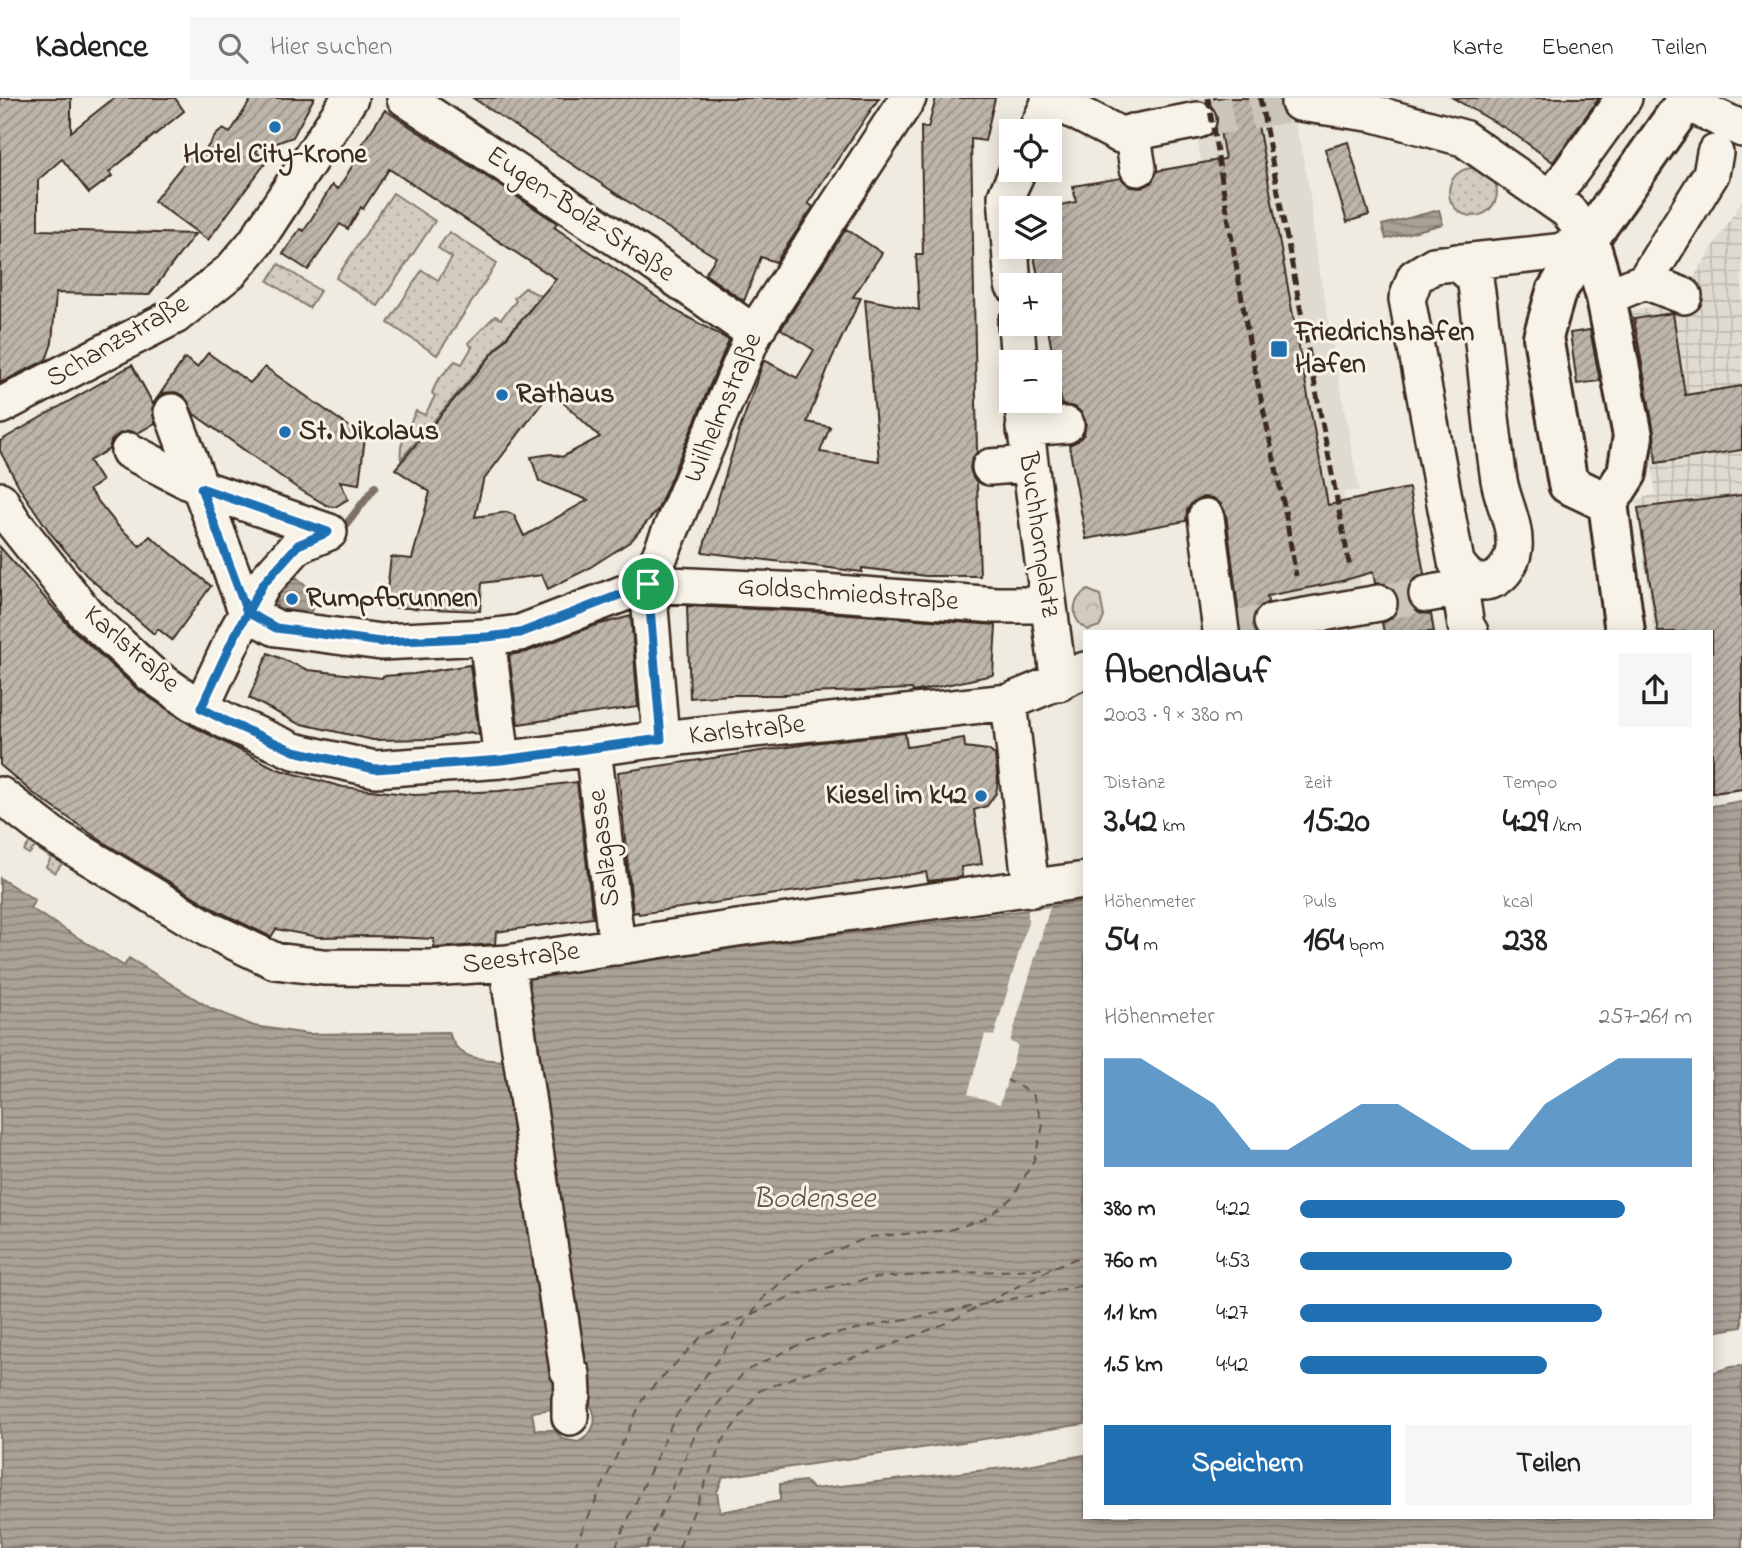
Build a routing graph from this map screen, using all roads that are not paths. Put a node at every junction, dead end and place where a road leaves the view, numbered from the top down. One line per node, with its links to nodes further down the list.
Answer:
1 (349, 98): 24 (street, Schanzstraße)
2 (405, 98): 23 (street, Eugen-Bolz-Straße)
3 (908, 98): 23 (street, Wilhelmstraße)
4 (1050, 98): 8 (street); 11 (street)
5 (1624, 98): 15 (street)
6 (1686, 100): 10 (street); 16 (main road)
7 (1299, 103): 15 (street)
8 (1041, 119)
9 (1198, 120): 11 (street)
10 (1742, 128)
11 (1132, 132): 13 (street)
12 (1715, 153): 19 (street)
13 (1138, 168)
14 (1012, 182): 18 (street)
15 (1551, 199): 16 (street)
16 (1572, 246): 17 (street); 21 (main road); 22 (street); 33 (main road)
17 (1457, 262): 22 (street); 36 (street)
18 (1012, 273)
19 (1645, 281): 20 (street); 21 (street)
20 (1684, 296)
21 (1606, 297): 33 (main road)
22 (1479, 308): 36 (street)
23 (754, 333): 35 (street, Wilhelmstraße)
24 (0, 406)
25 (172, 412): 31 (street)
26 (1023, 414): 27 (street, Buchhornplatz); 29 (street, Buchhornplatz)
27 (1066, 425)
28 (129, 451): 31 (street)
29 (1029, 464): 30 (street); 38 (street, Buchhornplatz)
30 (990, 467)
31 (201, 488): 39 (street); 39 (street)
32 (0, 500): 47 (street, Karlstraße)
33 (1608, 503): 43 (main road)
34 (1206, 517): 41 (street)
35 (648, 584): 38 (street, Goldschmiedstraße); 44 (street); 48 (street)
36 (1452, 587): 42 (street)
37 (1379, 603): 40 (street)
38 (1048, 605): 45 (street, Buchhornplatz)
39 (247, 612): 44 (street); 47 (street)
40 (1272, 621)
41 (1224, 630)
42 (1468, 630)
43 (1625, 630)
44 (487, 637): 50 (street)
45 (1072, 677): 46 (street, Buchhornplatz)
46 (1009, 702): 48 (street, Karlstraße); 53 (street)
47 (201, 708): 50 (street, Karlstraße)
48 (661, 739): 49 (street, Karlstraße)
49 (593, 749): 50 (street, Karlstraße); 54 (street, Salzgasse)
50 (502, 760)
51 (0, 795): 55 (street, Seestraße)
52 (1083, 880): 53 (street, Seestraße)
53 (1031, 889): 54 (street, Seestraße)
54 (617, 947): 55 (street, Seestraße)
55 (507, 963): 56 (street)
56 (568, 1394)

